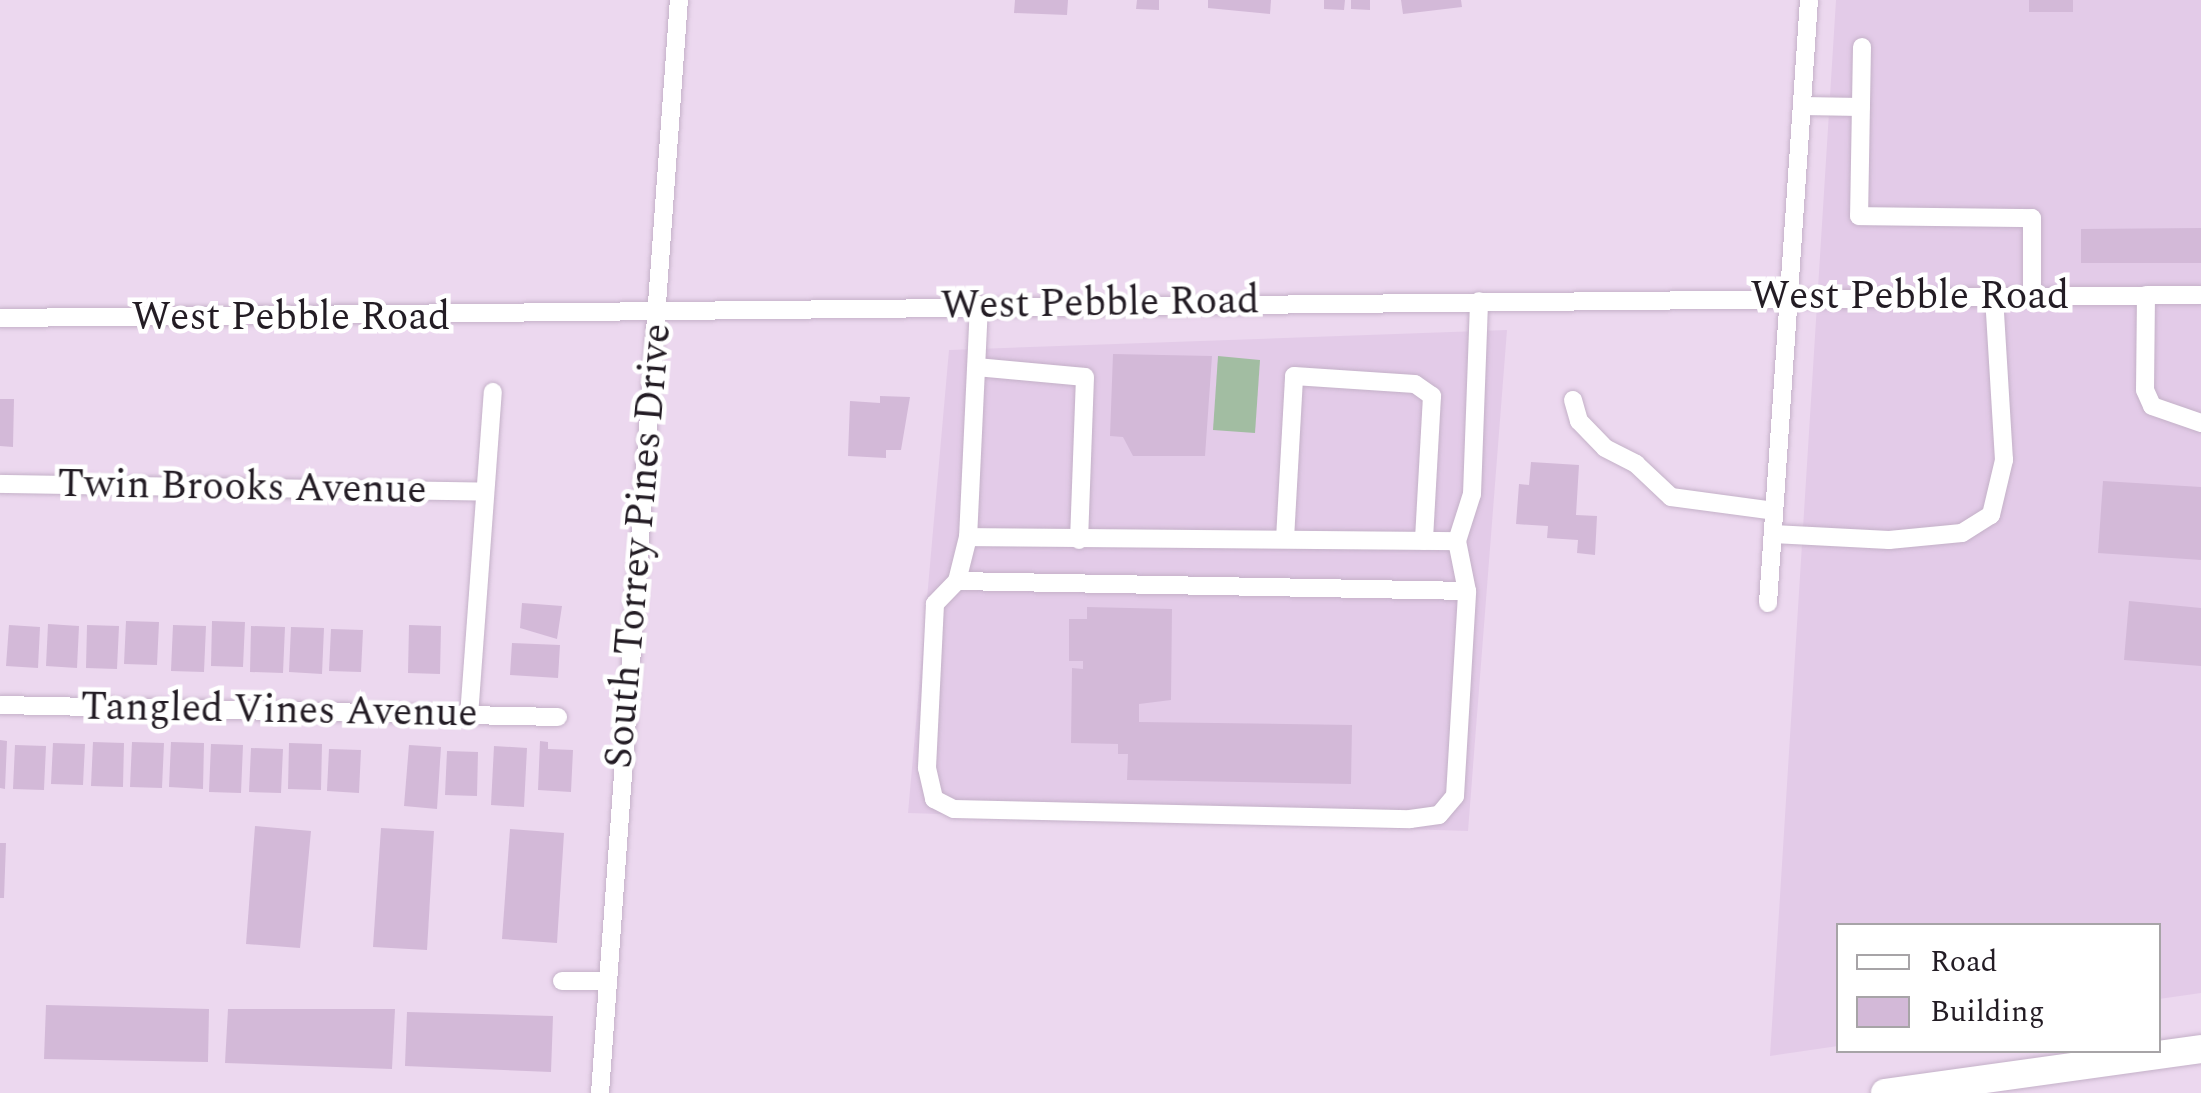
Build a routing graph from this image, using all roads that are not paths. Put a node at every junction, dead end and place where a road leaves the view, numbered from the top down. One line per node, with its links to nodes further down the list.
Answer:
1 (679, 0): 13 (street, South Torrey Pines Drive)
2 (1810, 0): 4 (street)
3 (1862, 46): 5 (street)
4 (1802, 106): 5 (street); 10 (street)
5 (1861, 107): 9 (street)
6 (2146, 295): 7 (street, West Pebble Road); 9 (street, West Pebble Road); 18 (street)
7 (2201, 295)
8 (1994, 296): 9 (street, West Pebble Road); 10 (street, West Pebble Road); 22 (street)
9 (2032, 296)
10 (1789, 298): 11 (street, West Pebble Road); 21 (street)
11 (1479, 300): 12 (street, West Pebble Road); 27 (street)
12 (979, 305): 13 (street, West Pebble Road); 15 (street)
13 (658, 315): 14 (street, West Pebble Road); 35 (street, South Torrey Pines Drive)
14 (0, 318)
15 (976, 368): 23 (street); 25 (street)
16 (493, 392): 20 (street)
17 (1573, 400): 21 (street)
18 (2201, 423)
19 (0, 484): 20 (street, Twin Brooks Avenue)
20 (485, 492): 32 (street)
21 (1774, 511): 22 (street)
22 (1772, 534): 30 (street)
23 (968, 537): 25 (street); 28 (street)
24 (1286, 539): 25 (street); 26 (street); 26 (street)
25 (1079, 540)
26 (1424, 541): 27 (street)
27 (1457, 541): 29 (street)
28 (957, 581): 29 (street); 29 (street)
29 (1466, 591)
30 (1768, 603)
31 (0, 705): 32 (street, Tangled Vines Avenue)
32 (469, 716): 33 (street, Tangled Vines Avenue)
33 (558, 717)
34 (562, 981): 35 (street)
35 (606, 981): 37 (street, South Torrey Pines Drive)
36 (2201, 1048): 38 (highway)
37 (600, 1093)
38 (1886, 1093)

